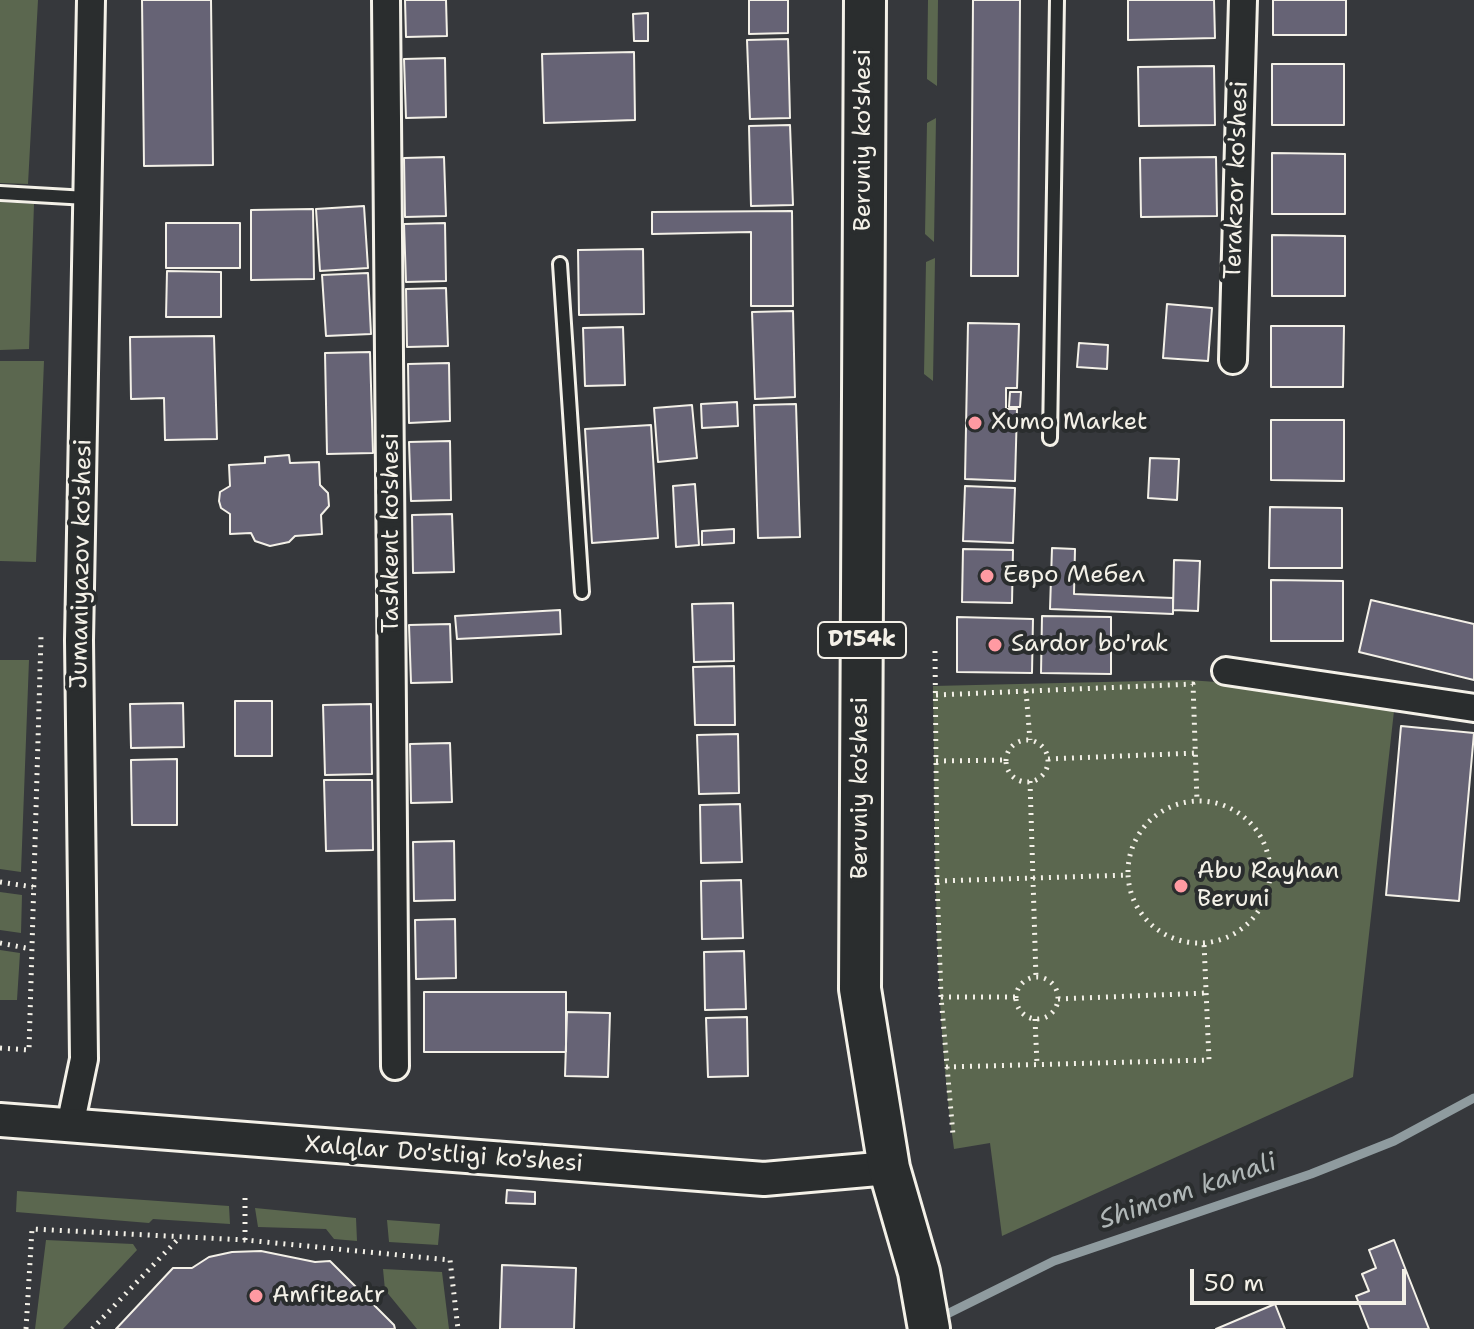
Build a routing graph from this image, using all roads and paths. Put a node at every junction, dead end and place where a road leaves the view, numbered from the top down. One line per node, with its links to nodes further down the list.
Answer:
1 (91, 0): 7 (street, Jumaniyazov ko'shesi)
2 (386, 0): 41 (street, Tashkent ko'shesi)
3 (865, 0): 46 (main road, Beruniy ko'shesi / D154k)
4 (1057, 0): 10 (lane)
5 (1243, 0): 9 (street, Terakzor ko'shesi)
6 (0, 193): 7 (lane)
7 (87, 198): 44 (street, Jumaniyazov ko'shesi)
8 (560, 264): 11 (lane)
9 (1233, 360)
10 (1050, 438)
11 (582, 592)
12 (41, 637): 29 (path)
13 (935, 651): 16 (path)
14 (1226, 671): 17 (street)
15 (1026, 691): 16 (path); 18 (path); 19 (path)
16 (936, 695): 22 (path)
17 (1474, 708)
18 (1030, 740): 20 (path); 21 (path)
19 (1196, 753): 20 (path); 24 (path)
20 (1048, 759): 23 (path)
21 (1006, 760): 22 (path); 23 (path)
22 (936, 761): 27 (path)
23 (1030, 781): 26 (path)
24 (1197, 801): 25 (path); 31 (path)
25 (1128, 875): 26 (path); 31 (path)
26 (1033, 878): 27 (path); 33 (path)
27 (937, 881): 35 (path)
28 (0, 882): 29 (path)
29 (33, 887): 32 (path)
30 (0, 943): 32 (path)
31 (1204, 943): 34 (path)
32 (31, 949): 39 (path)
33 (1036, 978): 36 (path); 37 (path)
34 (1206, 993): 37 (path); 40 (path)
35 (941, 997): 36 (path); 42 (path)
36 (1016, 997): 38 (path)
37 (1058, 999): 38 (path)
38 (1035, 1019): 40 (path)
39 (0, 1048)
40 (1037, 1064): 42 (path)
41 (395, 1066)
42 (946, 1067): 45 (path)
43 (0, 1120): 44 (street, Xalqlar Do'stligi ko'shesi)
44 (70, 1126): 46 (street, Xalqlar Do'stligi ko'shesi)
45 (953, 1135)
46 (889, 1168): 53 (main road, Beruniy ko'shesi / D154k)
47 (245, 1198): 49 (path)
48 (181, 1237): 49 (path); 50 (path); 51 (path)
49 (245, 1240): 52 (path)
50 (26, 1329)
51 (92, 1329)
52 (458, 1329)
53 (929, 1329)

